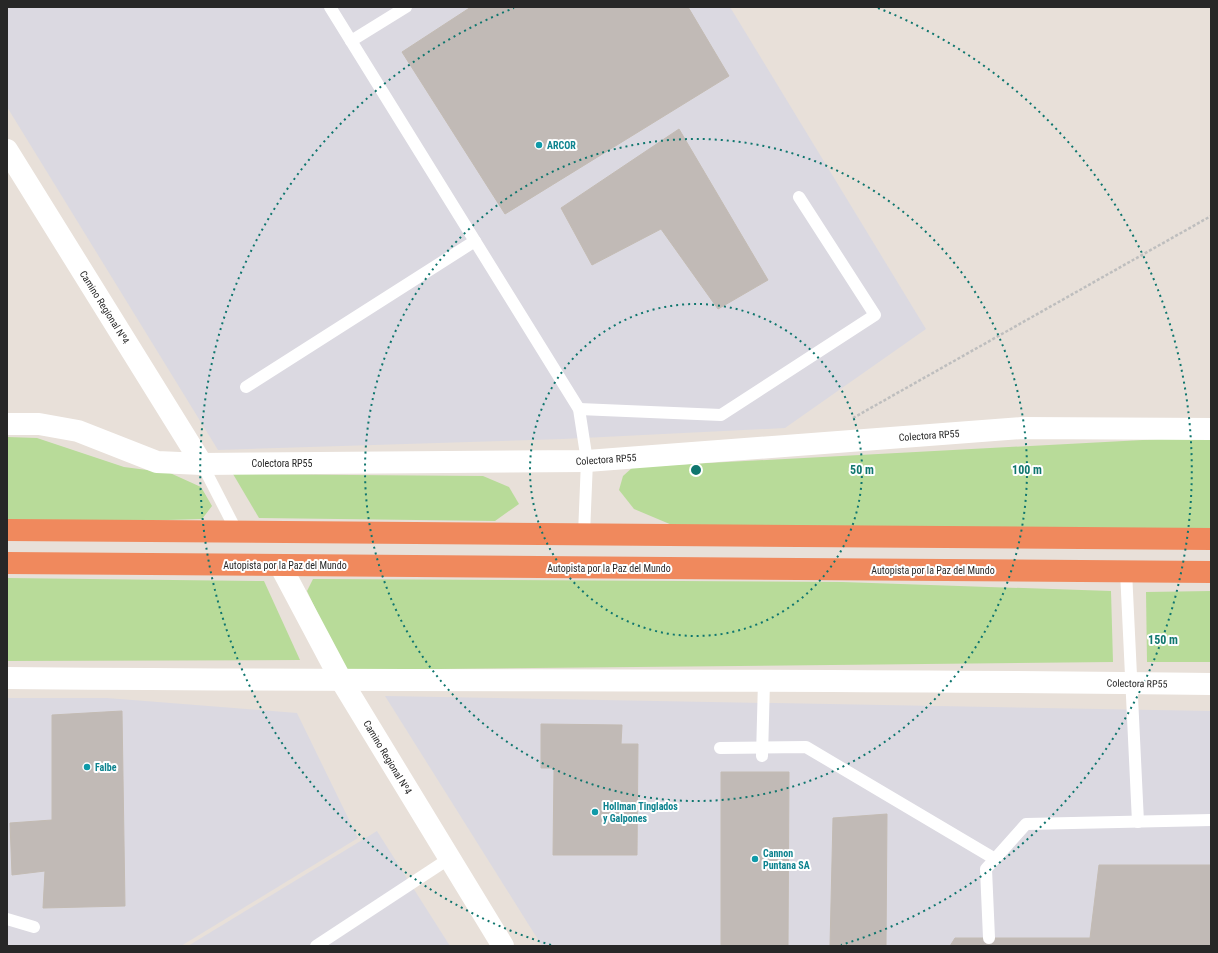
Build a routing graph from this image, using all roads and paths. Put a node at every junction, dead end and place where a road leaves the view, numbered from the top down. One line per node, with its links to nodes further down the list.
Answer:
1 (330, 7): 3 (lane)
2 (406, 7): 3 (lane)
3 (351, 41): 7 (lane)
4 (7, 150): 14 (street, Camino Regional Nº4)
5 (799, 197): 9 (lane)
6 (1211, 216): 10 (path)
7 (475, 241): 8 (lane); 9 (lane)
8 (246, 387)
9 (579, 409): 13 (lane)
10 (848, 421)
11 (7, 424): 14 (street, Colectora RP55)
12 (1211, 430): 13 (street, Colectora RP55)
13 (587, 461): 14 (street, Colectora RP55); 17 (lane)
14 (202, 464): 16 (lane)
15 (7, 530): 16 (highway)
16 (237, 532): 17 (highway)
17 (584, 534): 18 (highway)
18 (1211, 538)
19 (7, 563): 20 (highway, Autopista por la Paz del Mundo)
20 (280, 565): 21 (highway, Autopista por la Paz del Mundo); 24 (street, Camino Regional Nº4)
21 (1126, 571): 22 (highway, Autopista por la Paz del Mundo); 26 (lane)
22 (1211, 572)
23 (7, 678): 24 (street, Colectora RP55)
24 (341, 680): 25 (street, Colectora RP55); 32 (street, Camino Regional Nº4)
25 (764, 681): 26 (street, Colectora RP55); 29 (lane)
26 (1131, 682): 27 (street, Colectora RP55); 31 (lane)
27 (1211, 684)
28 (720, 748): 29 (lane)
29 (762, 752): 33 (lane)
30 (1211, 820): 31 (lane)
31 (1138, 822): 33 (lane)
32 (450, 858): 37 (lane); 38 (street, Camino Regional Nº4)
33 (995, 859): 36 (lane)
34 (7, 919): 35 (lane)
35 (34, 927)
36 (989, 938)
37 (316, 946)
38 (503, 946)

